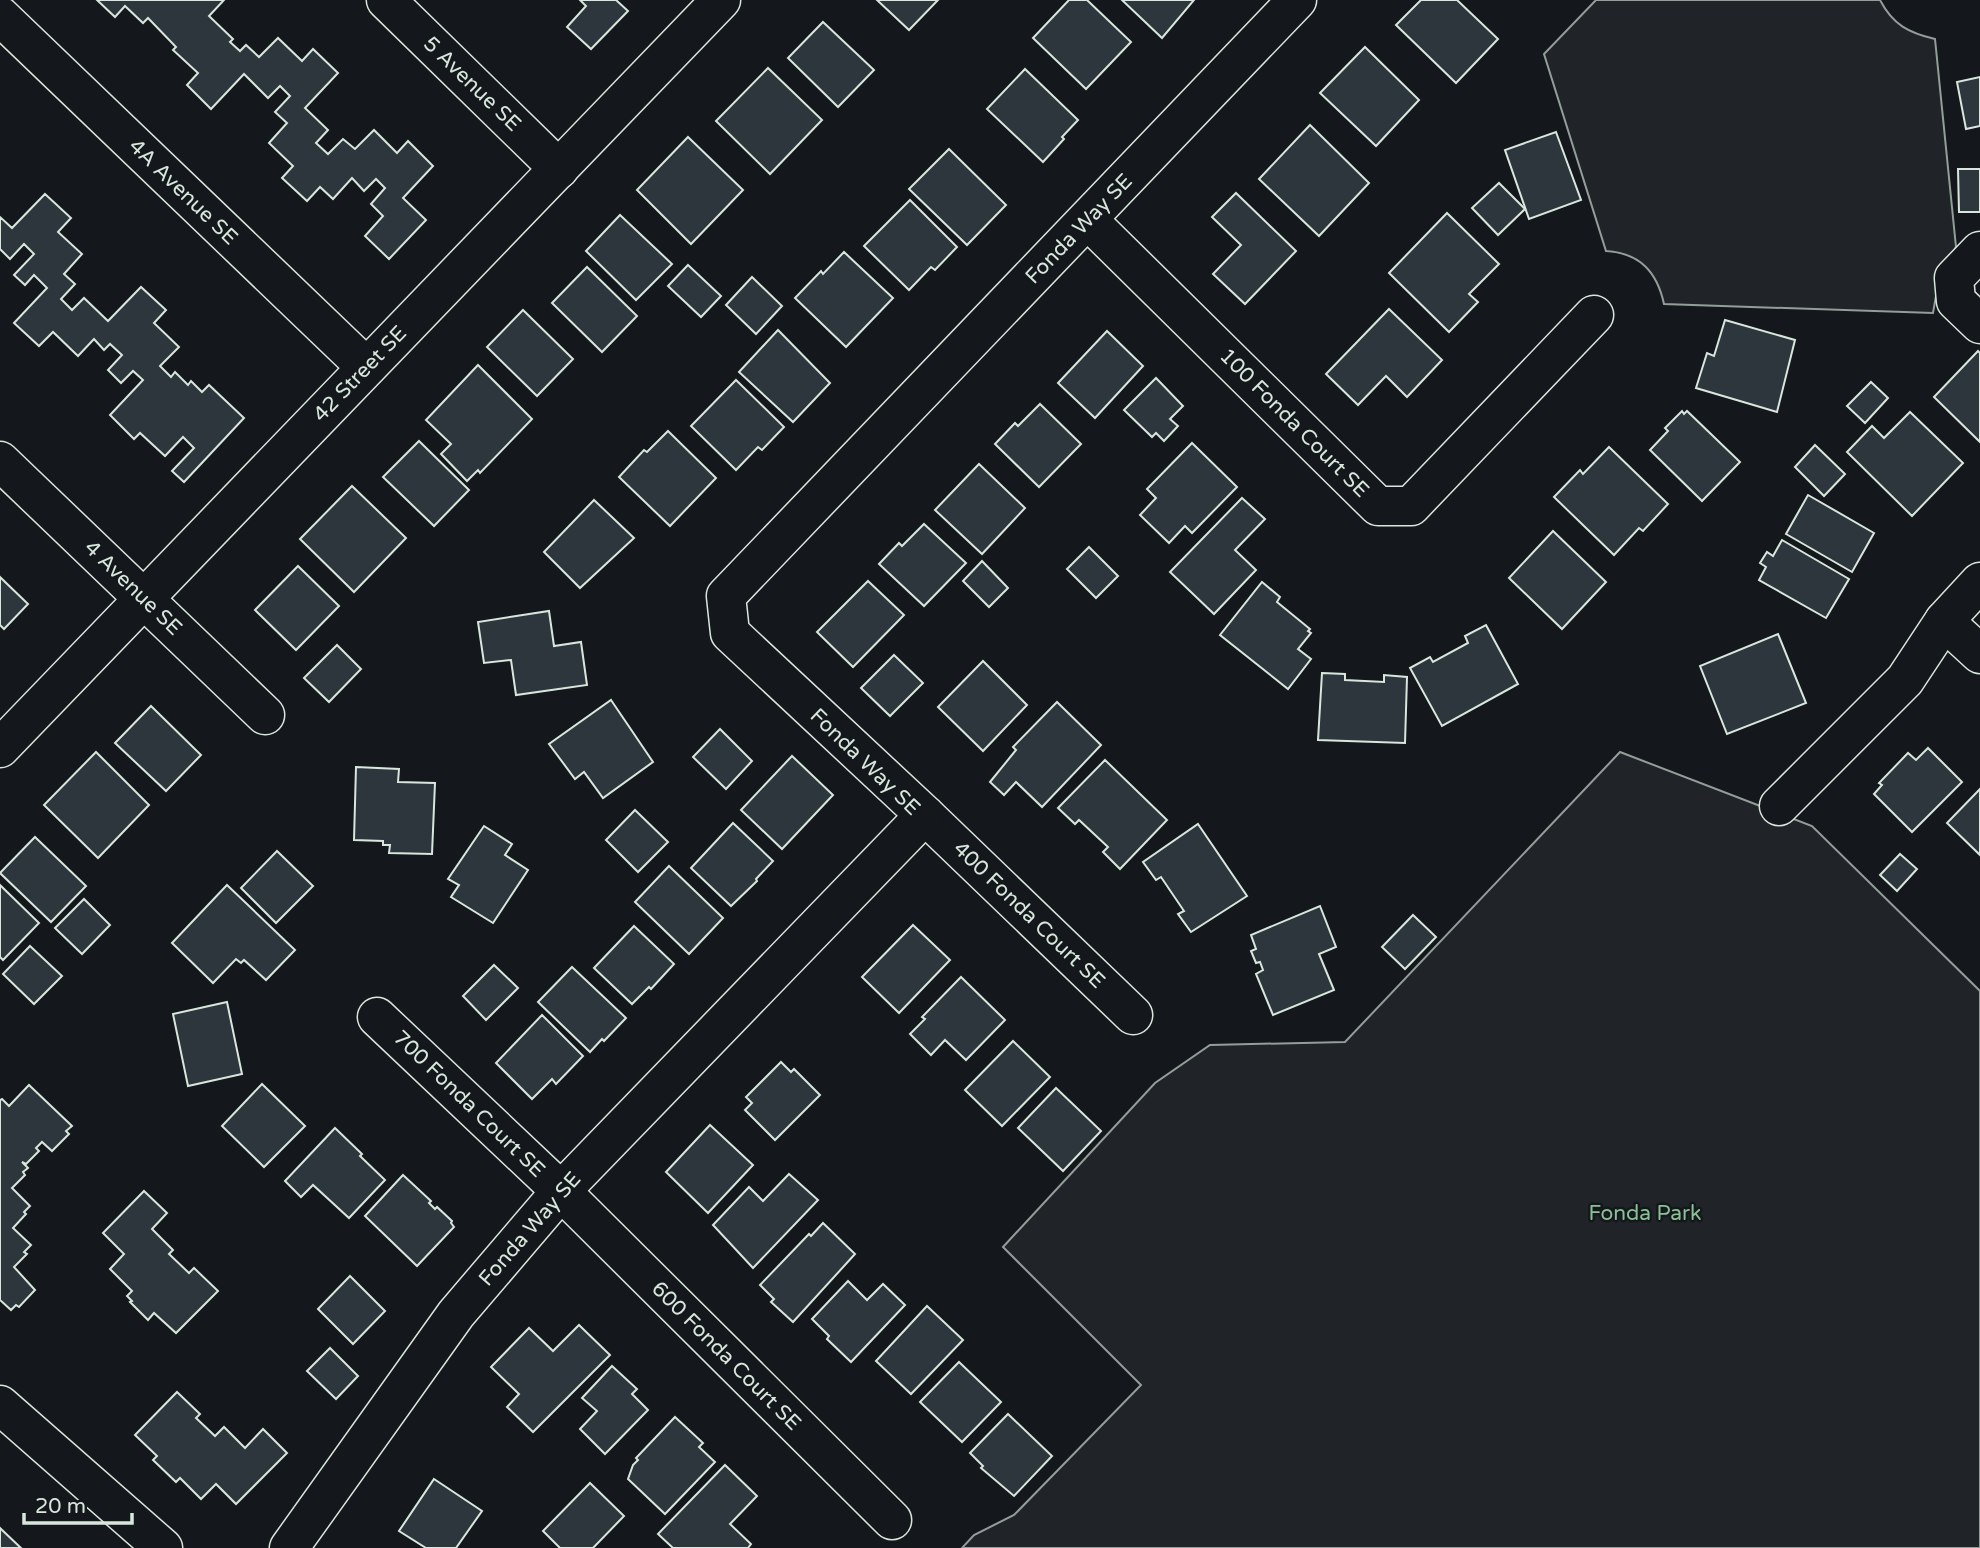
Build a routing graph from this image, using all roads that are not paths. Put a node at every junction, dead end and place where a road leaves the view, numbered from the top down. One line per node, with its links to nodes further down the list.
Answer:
1 (386, 0): 5 (street, 5 Avenue SE)
2 (721, 0): 5 (street, 42 Street SE)
3 (1297, 0): 6 (street, Fonda Way SE)
4 (0, 16): 10 (street, 4A Avenue SE)
5 (559, 169): 10 (street, 42 Street SE)
6 (1088, 220): 8 (street, 100 Fonda Court SE); 19 (street, Fonda Way SE)
7 (1980, 251): 9 (street)
8 (1594, 314)
9 (1980, 324)
10 (366, 368): 13 (street, 42 Street SE)
11 (0, 461): 13 (street, 4 Avenue SE)
12 (1980, 582): 14 (street)
13 (144, 599): 16 (street, 4 Avenue SE); 17 (street, 42 Street SE)
14 (1944, 621): 15 (street); 18 (street)
15 (1980, 654)
16 (265, 715)
17 (0, 748)
18 (1779, 806)
19 (925, 815): 20 (street, 400 Fonda Court SE); 22 (street, Fonda Way SE)
20 (1133, 1015)
21 (377, 1017): 22 (street, 700 Fonda Court SE)
22 (561, 1191): 24 (street, 600 Fonda Court SE); 26 (street, Fonda Way SE)
23 (0, 1405): 25 (street)
24 (892, 1520)
25 (163, 1548)
26 (289, 1548)

